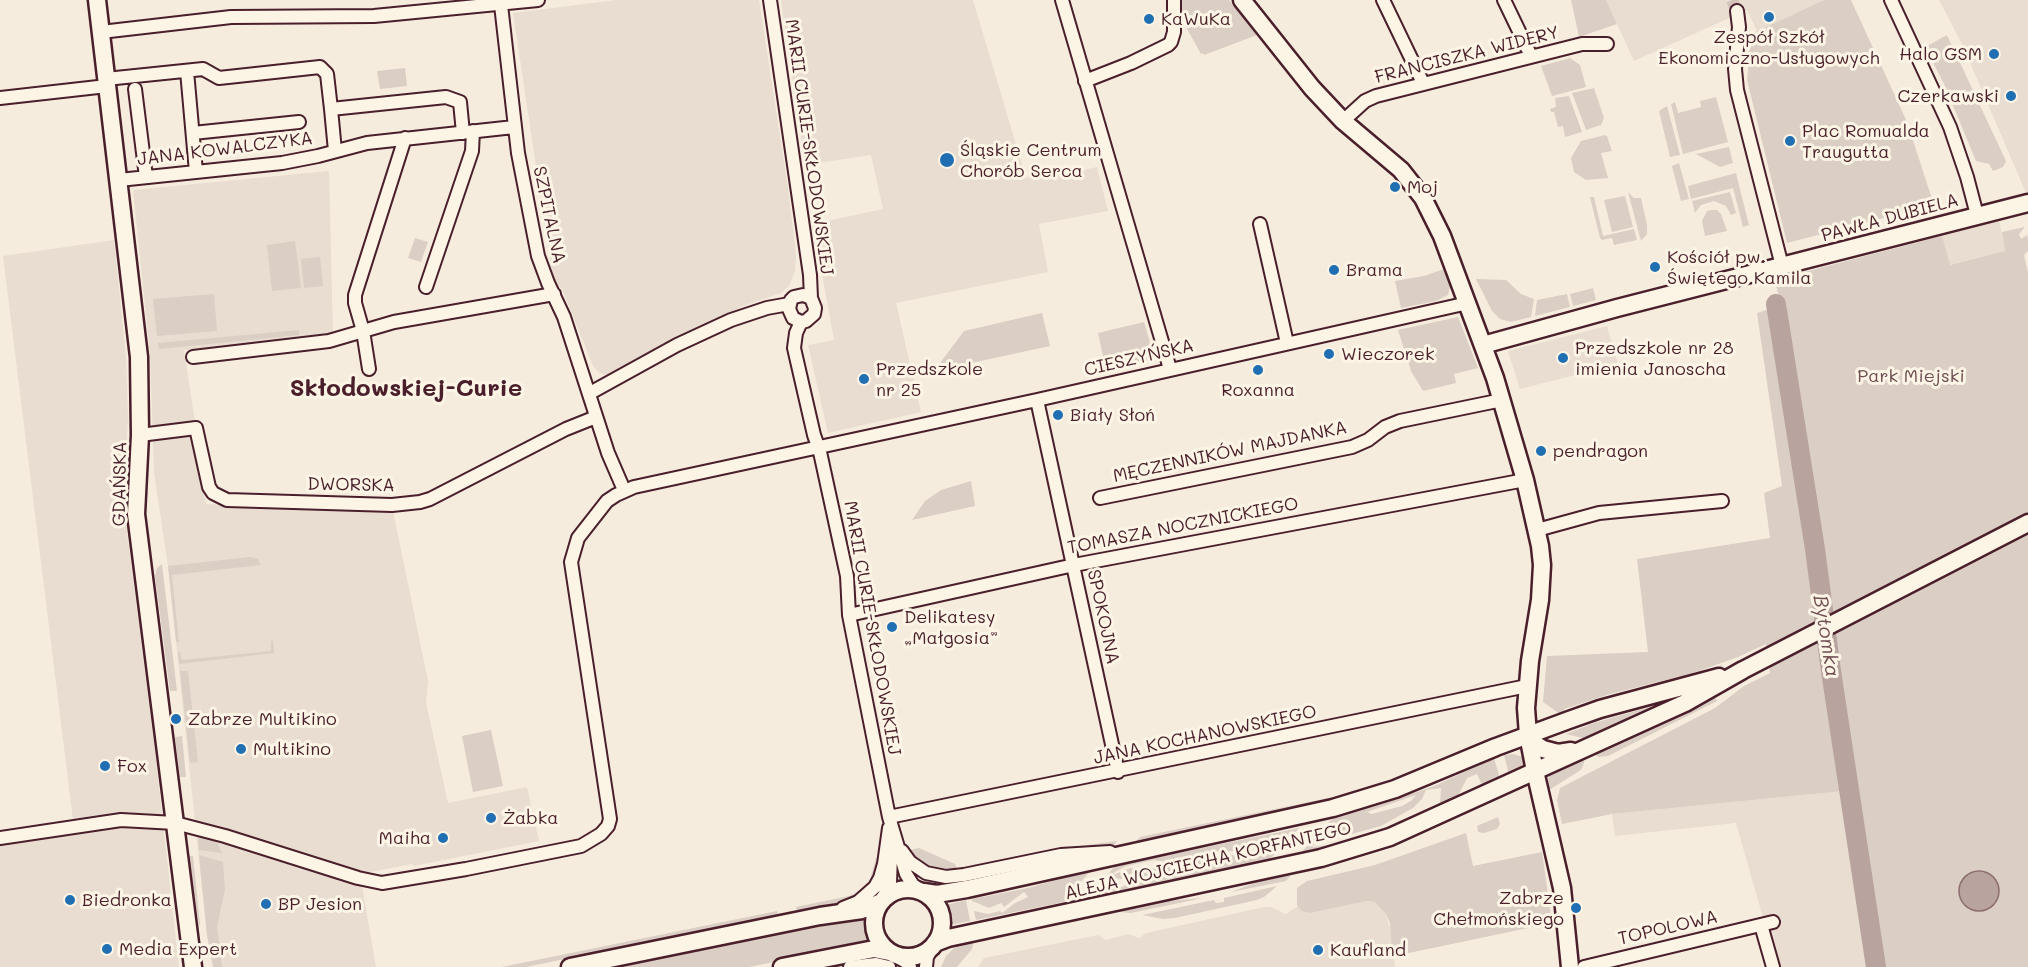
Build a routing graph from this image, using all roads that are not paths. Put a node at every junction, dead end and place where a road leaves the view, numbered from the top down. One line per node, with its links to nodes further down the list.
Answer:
1 (97, 0): 12 (main road, GDAŃSKA)
2 (538, 0): 10 (street)
3 (770, 0): 38 (street, MARII CURIE-SKŁODOWSKIEJ)
4 (1062, 0): 16 (street)
5 (1174, 0): 16 (street)
6 (1242, 0): 22 (main road)
7 (1383, 0): 18 (street)
8 (1504, 0): 14 (street)
9 (1891, 0): 33 (street)
10 (501, 5): 12 (street); 24 (street, SZPITALNA)
11 (1737, 11): 35 (street)
12 (101, 32): 17 (main road, GDAŃSKA)
13 (1607, 44): 14 (street, FRANCISZKA WIDERY)
14 (1531, 56): 18 (street, FRANCISZKA WIDERY)
15 (187, 71): 17 (street); 21 (street); 26 (street)
16 (1085, 81): 47 (street)
17 (107, 83): 20 (street); 31 (main road, GDAŃSKA)
18 (1423, 83): 22 (street, FRANCISZKA WIDERY)
19 (135, 89): 30 (street)
20 (0, 98)
21 (331, 109): 25 (street, JANA KOWALCZYKA); 28 (street, JANA KOWALCZYKA)
22 (1343, 121): 39 (main road)
23 (299, 122): 26 (street)
24 (514, 127): 25 (street, JANA KOWALCZYKA); 37 (street, SZPITALNA)
25 (468, 132): 27 (street, JANA KOWALCZYKA); 36 (street, JANA KOWALCZYKA)
26 (192, 133): 29 (street)
27 (405, 138): 28 (street, JANA KOWALCZYKA); 42 (street)
28 (335, 151): 29 (street, JANA KOWALCZYKA)
29 (196, 172): 30 (street, JANA KOWALCZYKA)
30 (146, 177): 31 (street, JANA KOWALCZYKA)
31 (119, 180): 52 (main road, GDAŃSKA)
32 (2028, 203): 33 (main road, PAWŁA DUBIELA)
33 (1977, 215): 35 (main road, PAWŁA DUBIELA)
34 (1260, 224): 43 (street)
35 (1782, 266): 44 (main road, PAWŁA DUBIELA)
36 (426, 287)
37 (554, 294): 42 (street); 48 (street, SZPITALNA)
38 (811, 298): 40 (street, MARII CURIE-SKŁODOWSKIEJ); 41 (street, MARII CURIE-SKŁODOWSKIEJ)
39 (1468, 303): 43 (street, CIESZYŃSKA); 44 (main road)
40 (789, 304): 41 (street); 48 (street)
41 (801, 322): 53 (street, MARII CURIE-SKŁODOWSKIEJ)
42 (363, 331): 45 (street); 46 (street)
43 (1287, 343): 47 (street, CIESZYŃSKA)
44 (1483, 345): 50 (main road)
45 (194, 357)
46 (369, 369)
47 (1170, 369): 49 (street, CIESZYŃSKA)
48 (590, 393): 51 (street, SZPITALNA)
49 (1037, 400): 53 (street, CIESZYŃSKA); 60 (street, SPOKOJNA)
50 (1502, 400): 54 (main road); 56 (street, MĘCZENNIKÓW MAJDANKA)
51 (596, 417): 52 (street, DWORSKA); 55 (street, SZPITALNA)
52 (140, 435): 69 (main road, GDAŃSKA)
53 (818, 446): 55 (street); 61 (street, MARII CURIE-SKŁODOWSKIEJ)
54 (1525, 480): 59 (main road); 60 (street, TOMASZA NOCZNICKIEGO)
55 (624, 490): 69 (street)
56 (1100, 498)
57 (1722, 501): 59 (street)
58 (2028, 523): 62 (main road, ALEJA WOJCIECHA KORFANTEGO)
59 (1537, 530): 63 (main road)
60 (1074, 565): 61 (street, TOMASZA NOCZNICKIEGO); 67 (street, SPOKOJNA)
61 (849, 615): 68 (street, MARII CURIE-SKŁODOWSKIEJ)
62 (1743, 670): 64 (main road, ALEJA WOJCIECHA KORFANTEGO); 65 (main road, ALEJA WOJCIECHA KORFANTEGO)
63 (1527, 686): 64 (main road); 67 (street, JANA KOCHANOWSKIEGO)
64 (1528, 735): 65 (main road); 66 (main road); 72 (main road, ALEJA WOJCIECHA KORFANTEGO)
65 (1587, 747): 66 (main road, ALEJA WOJCIECHA KORFANTEGO)
66 (1535, 771): 76 (main road, ALEJA WOJCIECHA KORFANTEGO); 84 (main road)
67 (1118, 772): 68 (street, JANA KOCHANOWSKIEGO)
68 (889, 823): 71 (street, MARII CURIE-SKŁODOWSKIEJ); 74 (street, MARII CURIE-SKŁODOWSKIEJ); 75 (street)
69 (175, 824): 70 (street); 78 (main road, GDAŃSKA)
70 (0, 838)
71 (898, 845): 72 (street, ALEJA WOJCIECHA KORFANTEGO); 73 (street, MARII CURIE-SKŁODOWSKIEJ)
72 (1144, 850): 73 (main road, ALEJA WOJCIECHA KORFANTEGO)
73 (924, 892): 74 (main road); 76 (main road)
74 (881, 902): 75 (main road); 77 (main road)
75 (820, 916): 79 (main road)
76 (935, 943): 77 (main road); 83 (street)
77 (889, 959): 80 (main road); 81 (street); 82 (street)
78 (193, 966)
79 (570, 967)
80 (782, 967)
81 (850, 967)
82 (910, 967)
83 (926, 967)
84 (1570, 967)
85 (1584, 967): 86 (street, TOPOLOWA)
86 (1773, 967)

